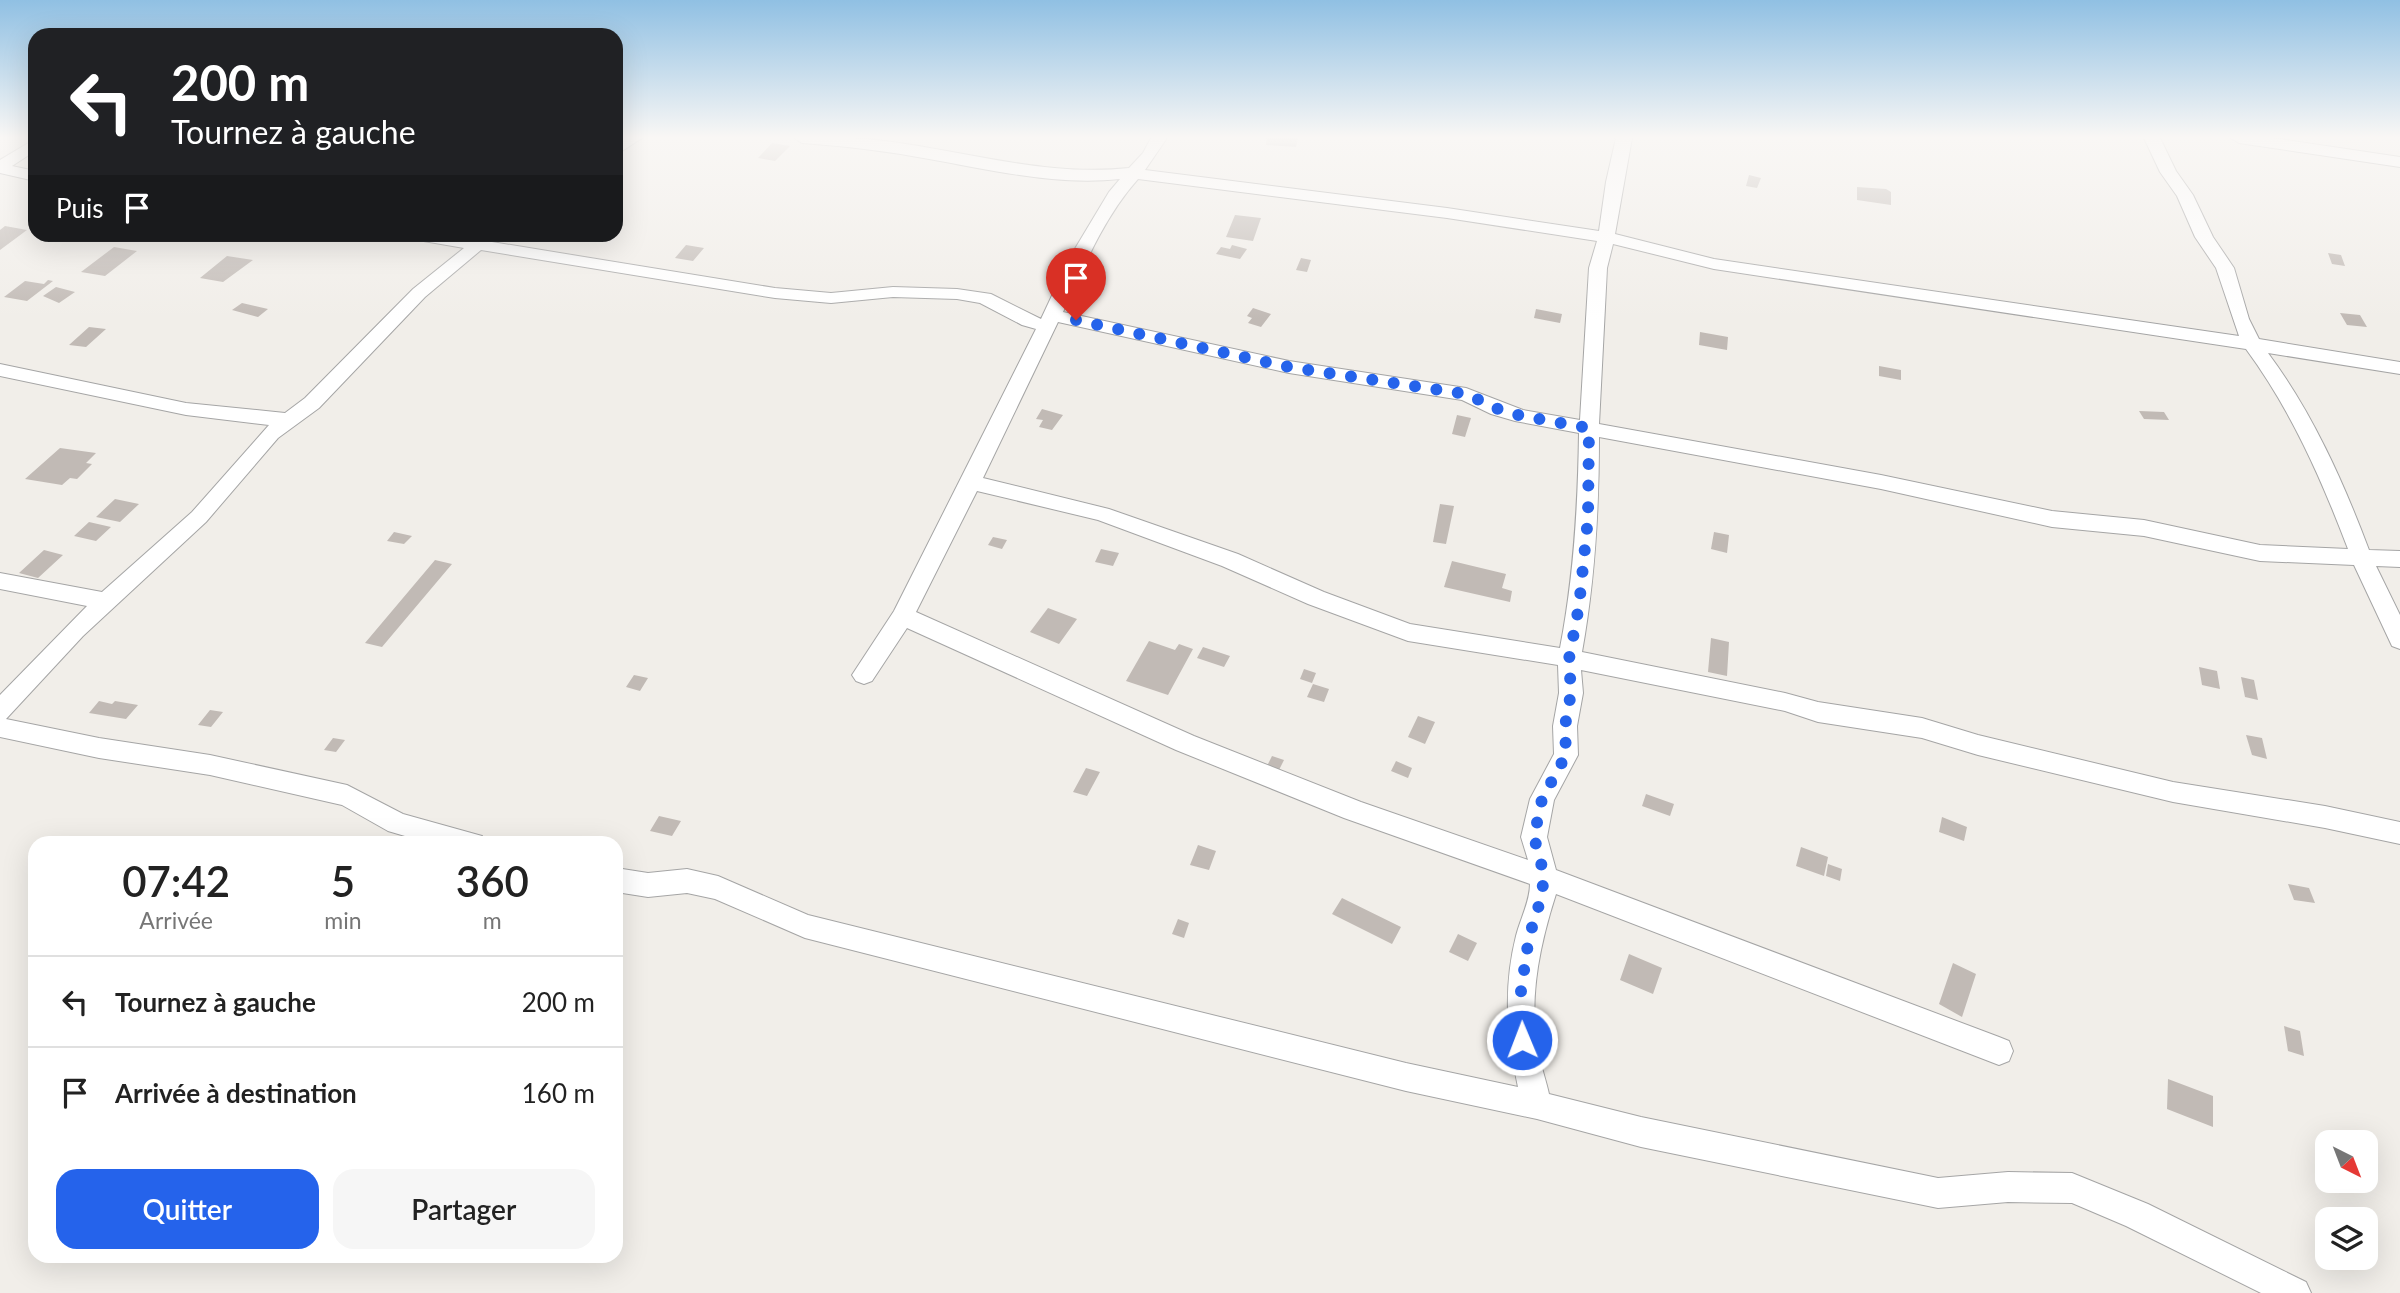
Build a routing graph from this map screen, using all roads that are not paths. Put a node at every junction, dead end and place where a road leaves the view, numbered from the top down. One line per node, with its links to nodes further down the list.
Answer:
1 (1112, 198): 8 (street)
2 (1332, 198): 5 (street)
3 (1613, 198): 5 (street)
4 (2187, 198): 9 (street)
5 (1606, 237): 9 (street); 13 (street)
6 (481, 242): 12 (street)
7 (494, 242): 8 (street)
8 (1049, 320): 13 (street); 14 (street)
9 (2251, 343): 10 (street); 15 (street)
10 (2400, 368)
11 (0, 370): 12 (street)
12 (287, 420): 18 (street)
13 (1589, 428): 15 (street); 21 (street)
14 (969, 482): 19 (street); 21 (street)
15 (2361, 558): 16 (street); 20 (street)
16 (2400, 558)
17 (0, 581): 18 (street)
18 (108, 602): 23 (street)
19 (903, 616): 22 (street); 27 (street)
20 (2400, 640)
21 (1569, 659): 25 (street); 27 (street)
22 (864, 675)
23 (0, 711)
24 (0, 727): 26 (street)
25 (2400, 833)
26 (444, 836)
27 (1543, 877): 29 (street); 30 (street)
28 (623, 881): 30 (street)
29 (1999, 1051)
30 (1537, 1105): 31 (street)
31 (2295, 1293)

